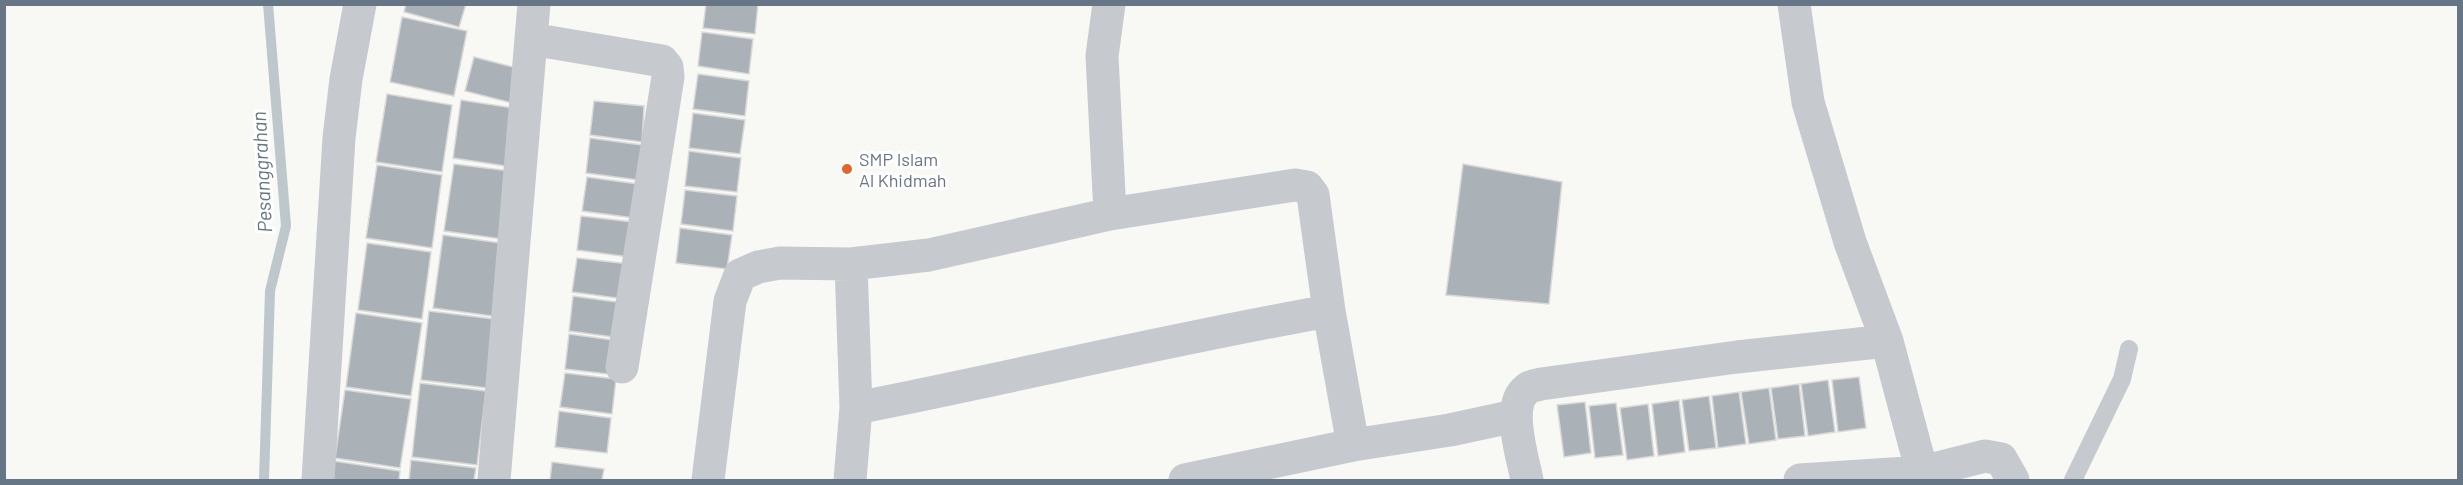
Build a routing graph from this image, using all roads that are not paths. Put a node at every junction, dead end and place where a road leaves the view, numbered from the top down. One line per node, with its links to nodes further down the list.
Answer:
1 (360, 4): 16 (street)
2 (534, 4): 5 (street)
3 (1109, 4): 6 (street)
4 (1794, 4): 9 (street)
5 (531, 39): 11 (street); 17 (street)
6 (1110, 214): 7 (street); 8 (street)
7 (851, 264): 12 (street); 18 (street)
8 (1329, 311): 12 (street); 14 (street)
9 (1887, 341): 13 (street); 15 (street)
10 (2129, 349): 24 (lane)
11 (622, 367)
12 (856, 408): 19 (street)
13 (1515, 416): 14 (street); 21 (street)
14 (1353, 445): 20 (street)
15 (1922, 472): 22 (street); 23 (street)
16 (318, 480)
17 (494, 480)
18 (708, 480)
19 (850, 480)
20 (1185, 480)
21 (1527, 480)
22 (1800, 480)
23 (2013, 480)
24 (2073, 480)

